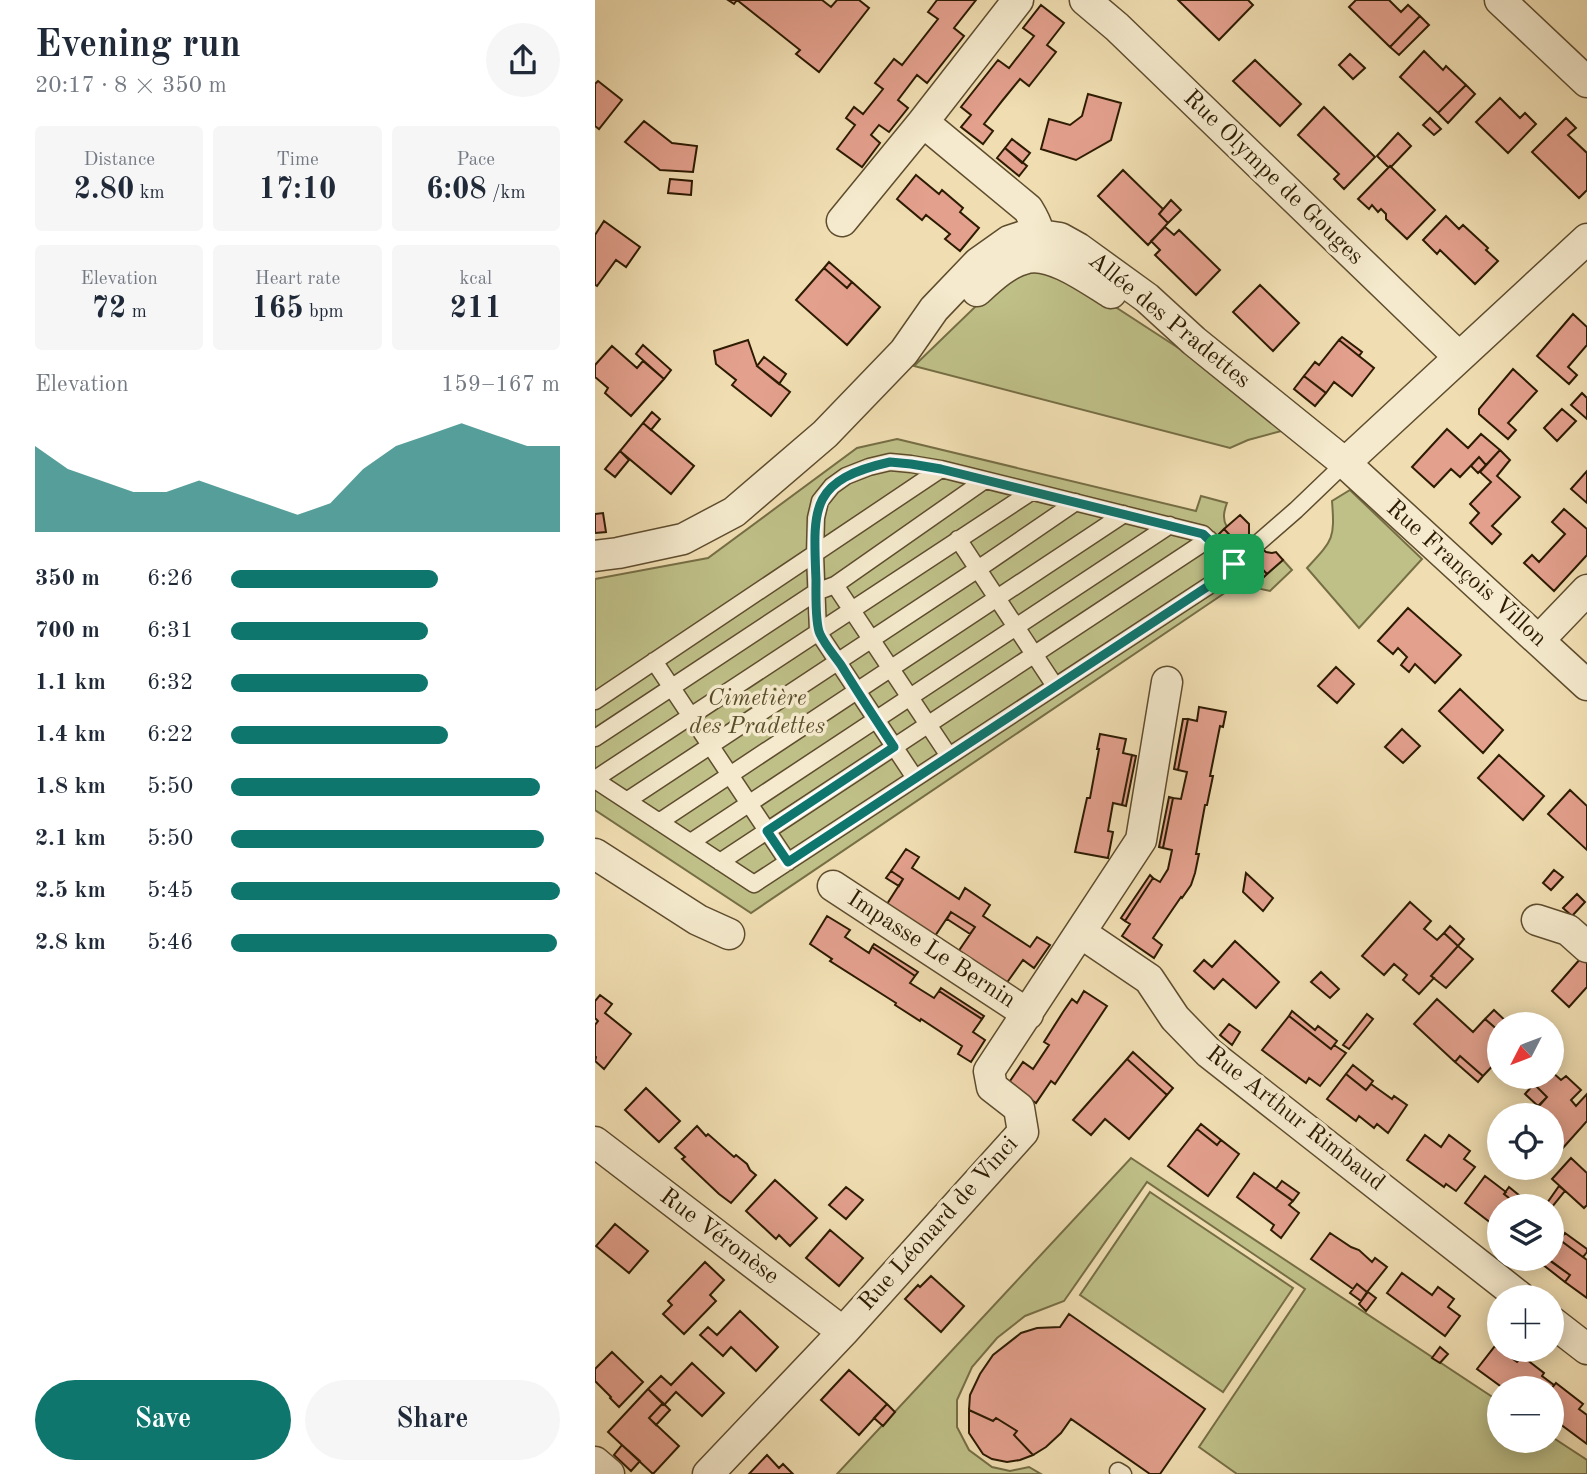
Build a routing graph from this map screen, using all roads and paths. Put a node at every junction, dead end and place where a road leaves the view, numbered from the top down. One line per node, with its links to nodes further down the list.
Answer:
1 (1018, 0): 5 (street)
2 (1085, 0): 9 (street, Rue Olympe de Gouges)
3 (1500, 0): 4 (street)
4 (1587, 82)
5 (923, 122): 6 (street); 8 (street)
6 (842, 221)
7 (1587, 239): 9 (street)
8 (1039, 246): 10 (street, Allée des Pradettes); 20 (street)
9 (1459, 357): 10 (street)
10 (1345, 463): 21 (lane); 31 (street, Rue François Villon)
11 (941, 469): 12 (lane); 19 (lane); 19 (lane)
12 (985, 480): 13 (lane); 23 (lane)
13 (1031, 492): 14 (lane); 17 (lane)
14 (1076, 502): 15 (lane); 22 (lane)
15 (1124, 514): 16 (lane); 26 (lane)
16 (1170, 525): 18 (lane); 28 (lane)
17 (958, 539): 22 (lane); 27 (lane)
18 (1209, 539): 21 (lane); 32 (lane)
19 (815, 554): 25 (lane); 33 (lane)
20 (595, 556)
21 (1234, 564): 38 (lane)
22 (978, 569): 26 (lane); 30 (lane)
23 (835, 585): 25 (lane); 27 (lane)
24 (1587, 590): 31 (street)
25 (816, 592): 29 (lane); 39 (lane)
26 (997, 598): 28 (lane); 35 (lane)
27 (852, 610): 29 (lane); 30 (lane)
28 (1017, 627): 32 (lane); 41 (lane)
29 (818, 632): 34 (lane); 43 (lane)
30 (872, 639): 34 (lane); 35 (lane)
31 (1539, 640): 37 (street, Rue François Villon)
32 (1034, 654): 38 (lane); 45 (lane)
33 (654, 661): 39 (lane); 42 (lane)
34 (838, 661): 40 (lane); 47 (lane)
35 (891, 668): 40 (lane); 41 (lane)
36 (1167, 682): 63 (street, Rue Léonard de Vinci)
37 (1587, 685)
38 (1055, 686): 49 (lane)
39 (672, 687): 43 (lane); 46 (lane)
40 (857, 691): 44 (lane); 50 (lane)
41 (910, 697): 44 (lane); 45 (lane)
42 (595, 701)
43 (690, 716): 47 (lane); 52 (lane)
44 (876, 720): 48 (lane); 54 (lane)
45 (928, 724): 48 (lane); 49 (lane)
46 (595, 738)
47 (710, 746): 50 (lane); 53 (lane)
48 (894, 747): 51 (lane); 56 (lane)
49 (949, 756): 51 (lane)
50 (730, 775): 54 (lane); 55 (lane)
51 (915, 778): 60 (lane)
52 (595, 779): 53 (lane)
53 (628, 800): 55 (lane)
54 (748, 804): 56 (lane); 57 (lane)
55 (659, 821): 57 (lane)
56 (767, 831): 59 (lane); 60 (lane)
57 (691, 842): 59 (lane)
58 (595, 854): 64 (street)
59 (720, 862): 60 (lane)
60 (788, 862)
61 (833, 886): 66 (street, Impasse Le Bernin)
62 (1537, 919): 65 (street)
63 (1081, 933): 66 (street, Rue Léonard de Vinci); 68 (street, Rue Arthur Rimbaud)
64 (729, 934)
65 (1587, 947)
66 (1028, 1014): 70 (street, Rue Léonard de Vinci)
67 (595, 1142): 70 (street, Rue Véronèse)
68 (1505, 1285)
69 (1564, 1331): 71 (street)
70 (843, 1332): 74 (street, Rue Léonard de Vinci)
71 (1587, 1349)
72 (595, 1462): 73 (street)
73 (609, 1474)
74 (708, 1474)

